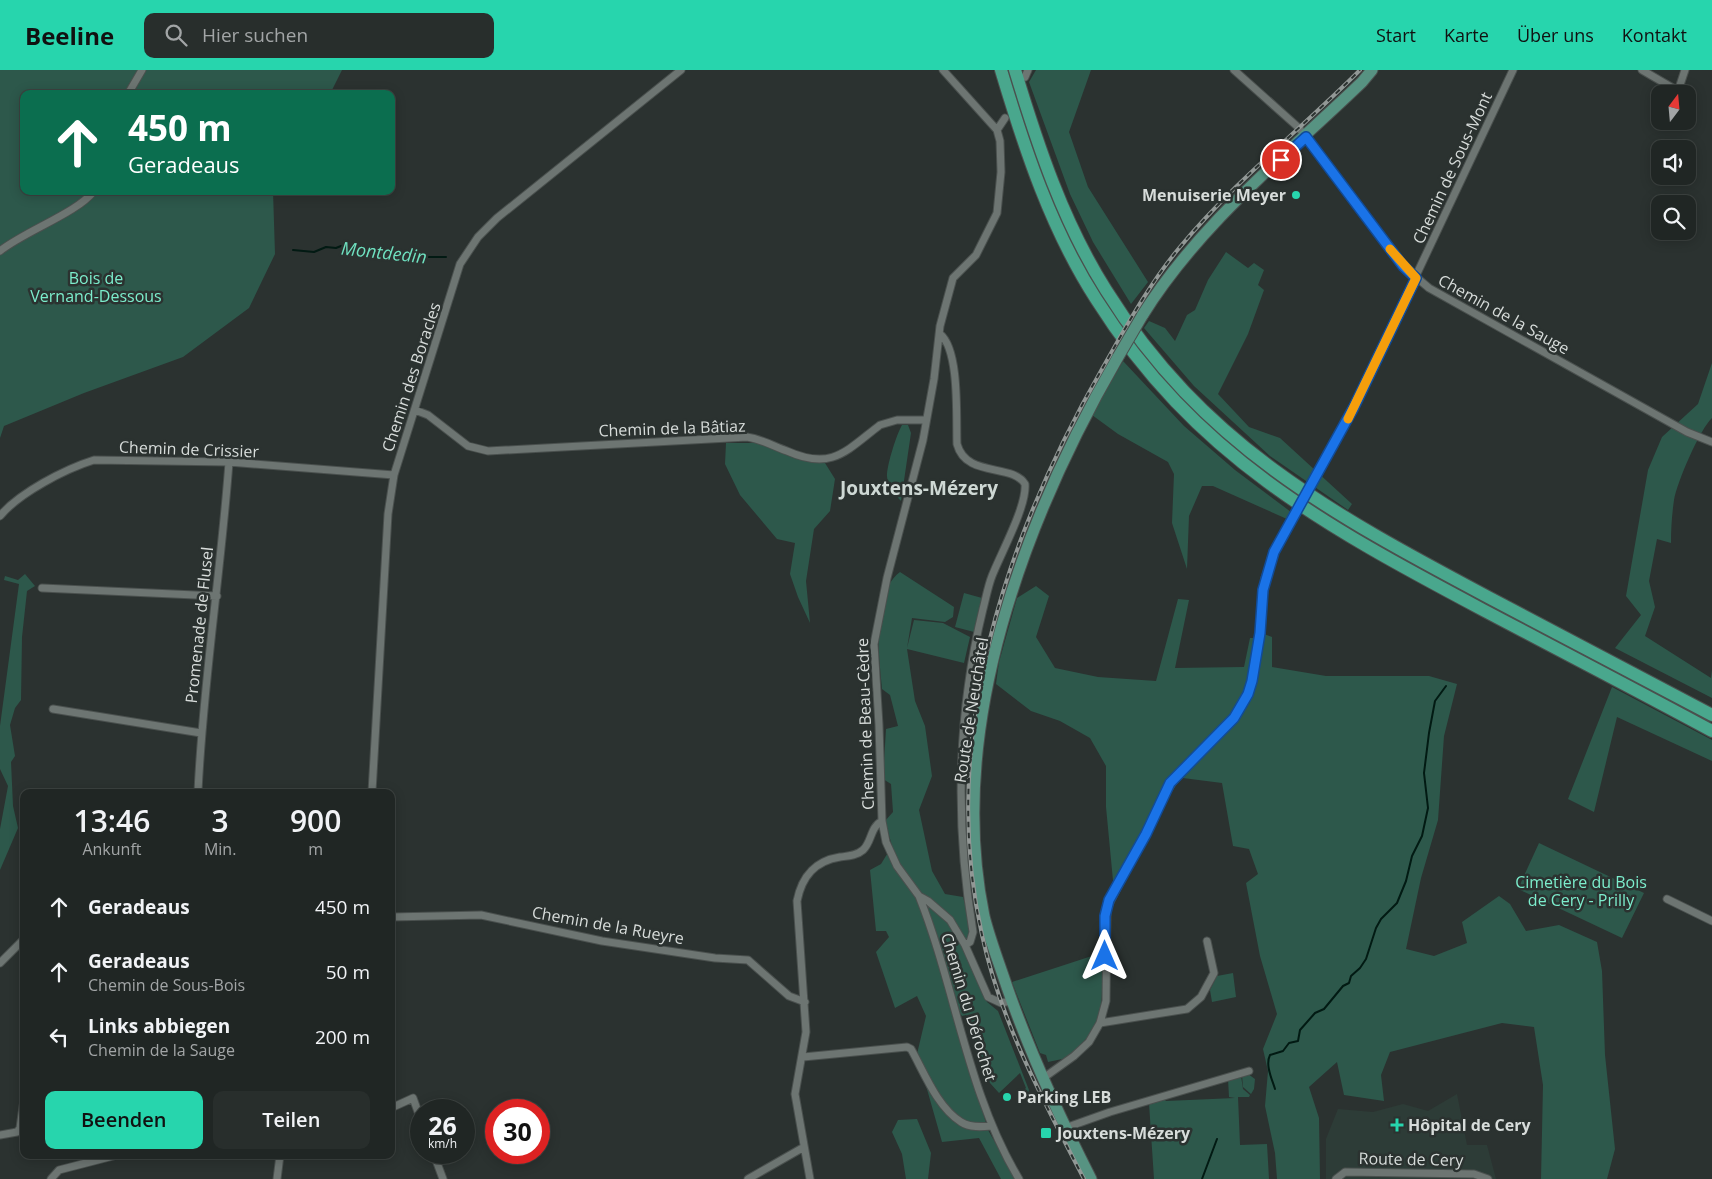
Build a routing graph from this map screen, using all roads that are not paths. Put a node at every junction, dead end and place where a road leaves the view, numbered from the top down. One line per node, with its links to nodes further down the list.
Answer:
1 (142, 70): 11 (street)
2 (681, 70): 19 (street, Chemin des Boracles)
3 (944, 70): 13 (street)
4 (1001, 70): 29 (highway)
5 (1234, 70): 14 (street, Chemin de la Sauge)
6 (1372, 70): 14 (main road, Route de Neuchâtel)
7 (1513, 70): 17 (street, Chemin de Sous-Mont)
8 (1642, 70): 9 (street)
9 (1685, 70)
10 (1023, 72): 28 (highway)
11 (130, 90)
12 (1005, 118): 13 (street)
13 (997, 130): 18 (street, Chemin de Beau-Cèdre)
14 (1306, 137): 17 (street, Chemin de la Sauge); 44 (main road, Route de Neuchâtel, bridge)
15 (90, 195): 16 (street)
16 (0, 251)
17 (1416, 278): 21 (street, Chemin de la Sauge); 46 (street, Chemin de Sous-Mont, bridge)
18 (940, 334): 20 (street, Chemin de Beau-Cèdre); 42 (street)
19 (415, 410): 20 (street, Chemin de la Bâtiaz); 23 (street, Chemin des Boracles)
20 (926, 420): 33 (street, Chemin de Beau-Cèdre)
21 (1712, 442)
22 (230, 462): 23 (street, Chemin de Crissier); 24 (street, Chemin de Crissier); 26 (street, Promenade de Flusel)
23 (394, 476): 32 (street, Chemin des Boracles)
24 (0, 516)
25 (42, 588): 26 (street)
26 (217, 596): 30 (street, Promenade de Flusel)
27 (53, 709): 30 (street)
28 (1712, 715)
29 (1712, 731)
30 (201, 733): 31 (street, Promenade de Flusel)
31 (198, 789)
32 (372, 789)
33 (882, 821): 34 (street, Chemin de Beau-Cèdre); 45 (street)
34 (918, 896): 36 (street, Chemin de Beau-Cèdre); 38 (street, Chemin du Dérochet)
35 (1667, 899): 39 (street)
36 (946, 916): 38 (street); 42 (street, Chemin de Beau-Cèdre)
37 (395, 917): 45 (street, Chemin de la Rueyre)
38 (928, 920): 52 (street, Chemin du Dérochet)
39 (1712, 921)
40 (1207, 941): 46 (street)
41 (20, 943): 43 (street)
42 (965, 945): 44 (street, Chemin de Beau-Cèdre)
43 (0, 963)
44 (1011, 1001): 49 (main road, Route de Neuchâtel)
45 (805, 1002): 47 (street)
46 (1100, 1023): 49 (street, Chemin de Sous-Mont)
47 (804, 1057): 52 (street); 56 (street)
48 (1249, 1070): 54 (street)
49 (1042, 1079): 54 (main road, Route de Neuchâtel)
50 (410, 1100): 51 (street)
51 (395, 1106)
52 (991, 1126): 65 (street, Chemin du Dérochet)
53 (20, 1128): 55 (street)
54 (1065, 1128): 66 (main road, Route de Neuchâtel)
55 (0, 1135)
56 (804, 1147): 63 (street); 64 (street)
57 (101, 1159): 60 (street)
58 (280, 1159): 61 (street)
59 (437, 1164): 62 (street)
60 (51, 1179)
61 (277, 1179)
62 (443, 1179)
63 (748, 1179)
64 (810, 1179)
65 (1019, 1179)
66 (1091, 1179)
67 (1336, 1179): 68 (street, Route de Cery)
68 (1488, 1179)

